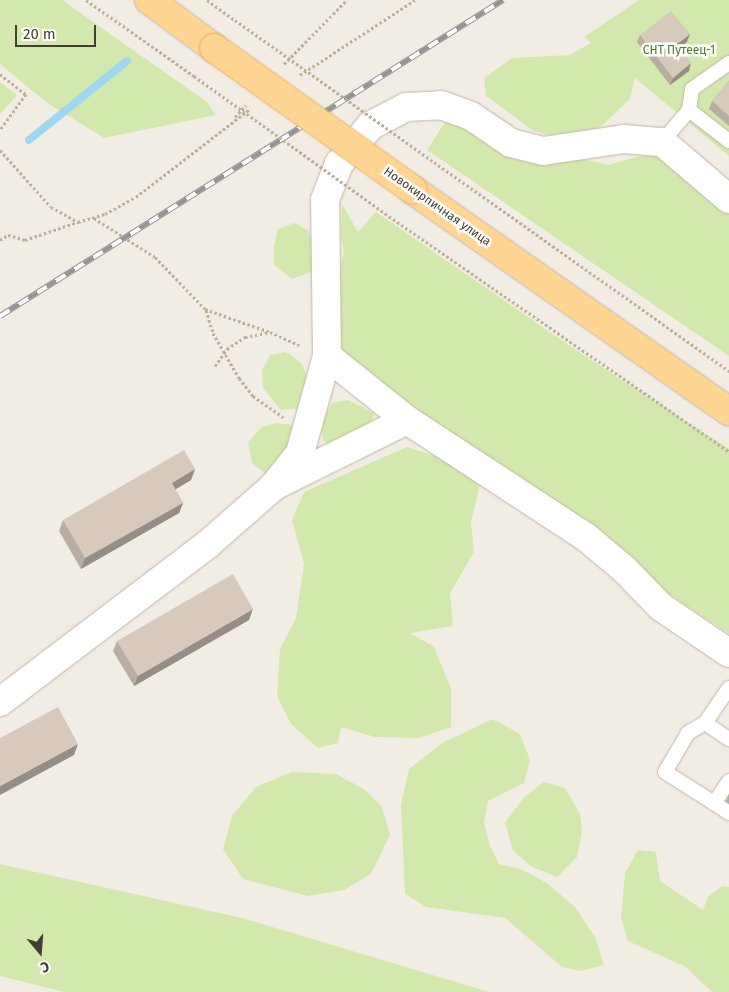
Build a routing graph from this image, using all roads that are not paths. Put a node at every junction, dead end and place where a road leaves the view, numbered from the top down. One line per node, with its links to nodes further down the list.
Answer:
1 (148, 0): 8 (main road, Новокирпичная улица, bridge)
2 (729, 63): 3 (lane)
3 (689, 110): 4 (lane); 5 (lane)
4 (729, 141)
5 (662, 142): 6 (street); 7 (street)
6 (729, 199)
7 (327, 356): 9 (street); 10 (street)
8 (729, 411)
9 (407, 420): 10 (street); 11 (street)
10 (274, 486): 13 (street)
11 (729, 653)
12 (729, 688): 14 (lane)
13 (0, 702)
14 (705, 723): 15 (lane); 17 (lane)
15 (729, 739)
16 (729, 781): 17 (lane)
17 (714, 803): 18 (lane)
18 (729, 813)

